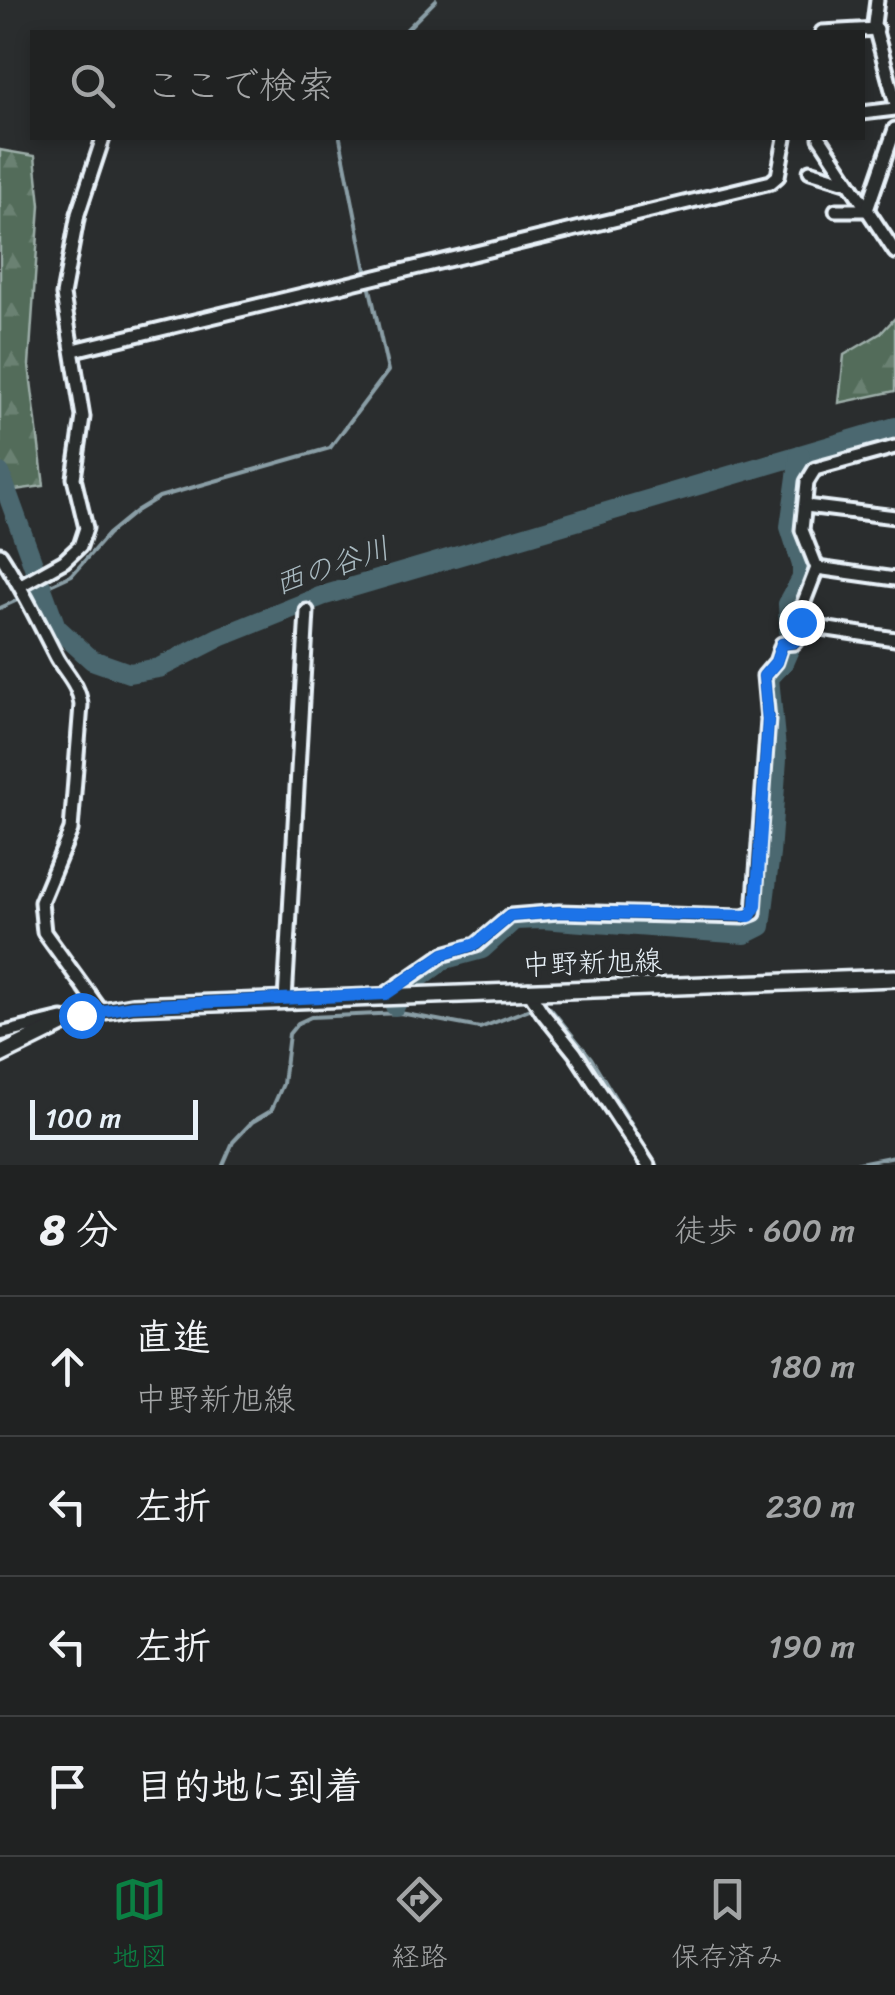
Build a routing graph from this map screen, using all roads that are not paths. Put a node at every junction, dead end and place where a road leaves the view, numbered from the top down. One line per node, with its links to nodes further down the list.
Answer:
1 (877, 0): 2 (street)
2 (876, 29): 3 (street); 4 (street)
3 (858, 30)
4 (895, 102)
5 (895, 109): 6 (street)
6 (865, 113)
7 (895, 129): 14 (street)
8 (102, 140): 16 (street)
9 (785, 140): 16 (street)
10 (821, 140): 12 (street)
11 (810, 171): 12 (street)
12 (846, 182): 14 (street)
13 (836, 210): 14 (street)
14 (867, 210): 15 (street)
15 (895, 252)
16 (74, 350): 23 (street)
17 (895, 447): 18 (street)
18 (806, 506): 19 (street); 21 (street)
19 (895, 516)
20 (0, 554): 23 (street)
21 (817, 568): 22 (street); 25 (street)
22 (895, 579)
23 (21, 584): 31 (street)
24 (307, 611): 30 (street)
25 (808, 626): 26 (street); 29 (street)
26 (895, 639)
27 (895, 978): 28 (main road, 中野新旭線)
28 (528, 990): 29 (main road, 中野新旭線); 35 (street)
29 (386, 994): 30 (main road, 中野新旭線)
30 (286, 1001): 31 (main road, 中野新旭線)
31 (100, 1011): 32 (main road, 中野新旭線)
32 (81, 1015): 33 (street); 34 (main road, 中野新旭線)
33 (0, 1034)
34 (0, 1054)
35 (648, 1165)

